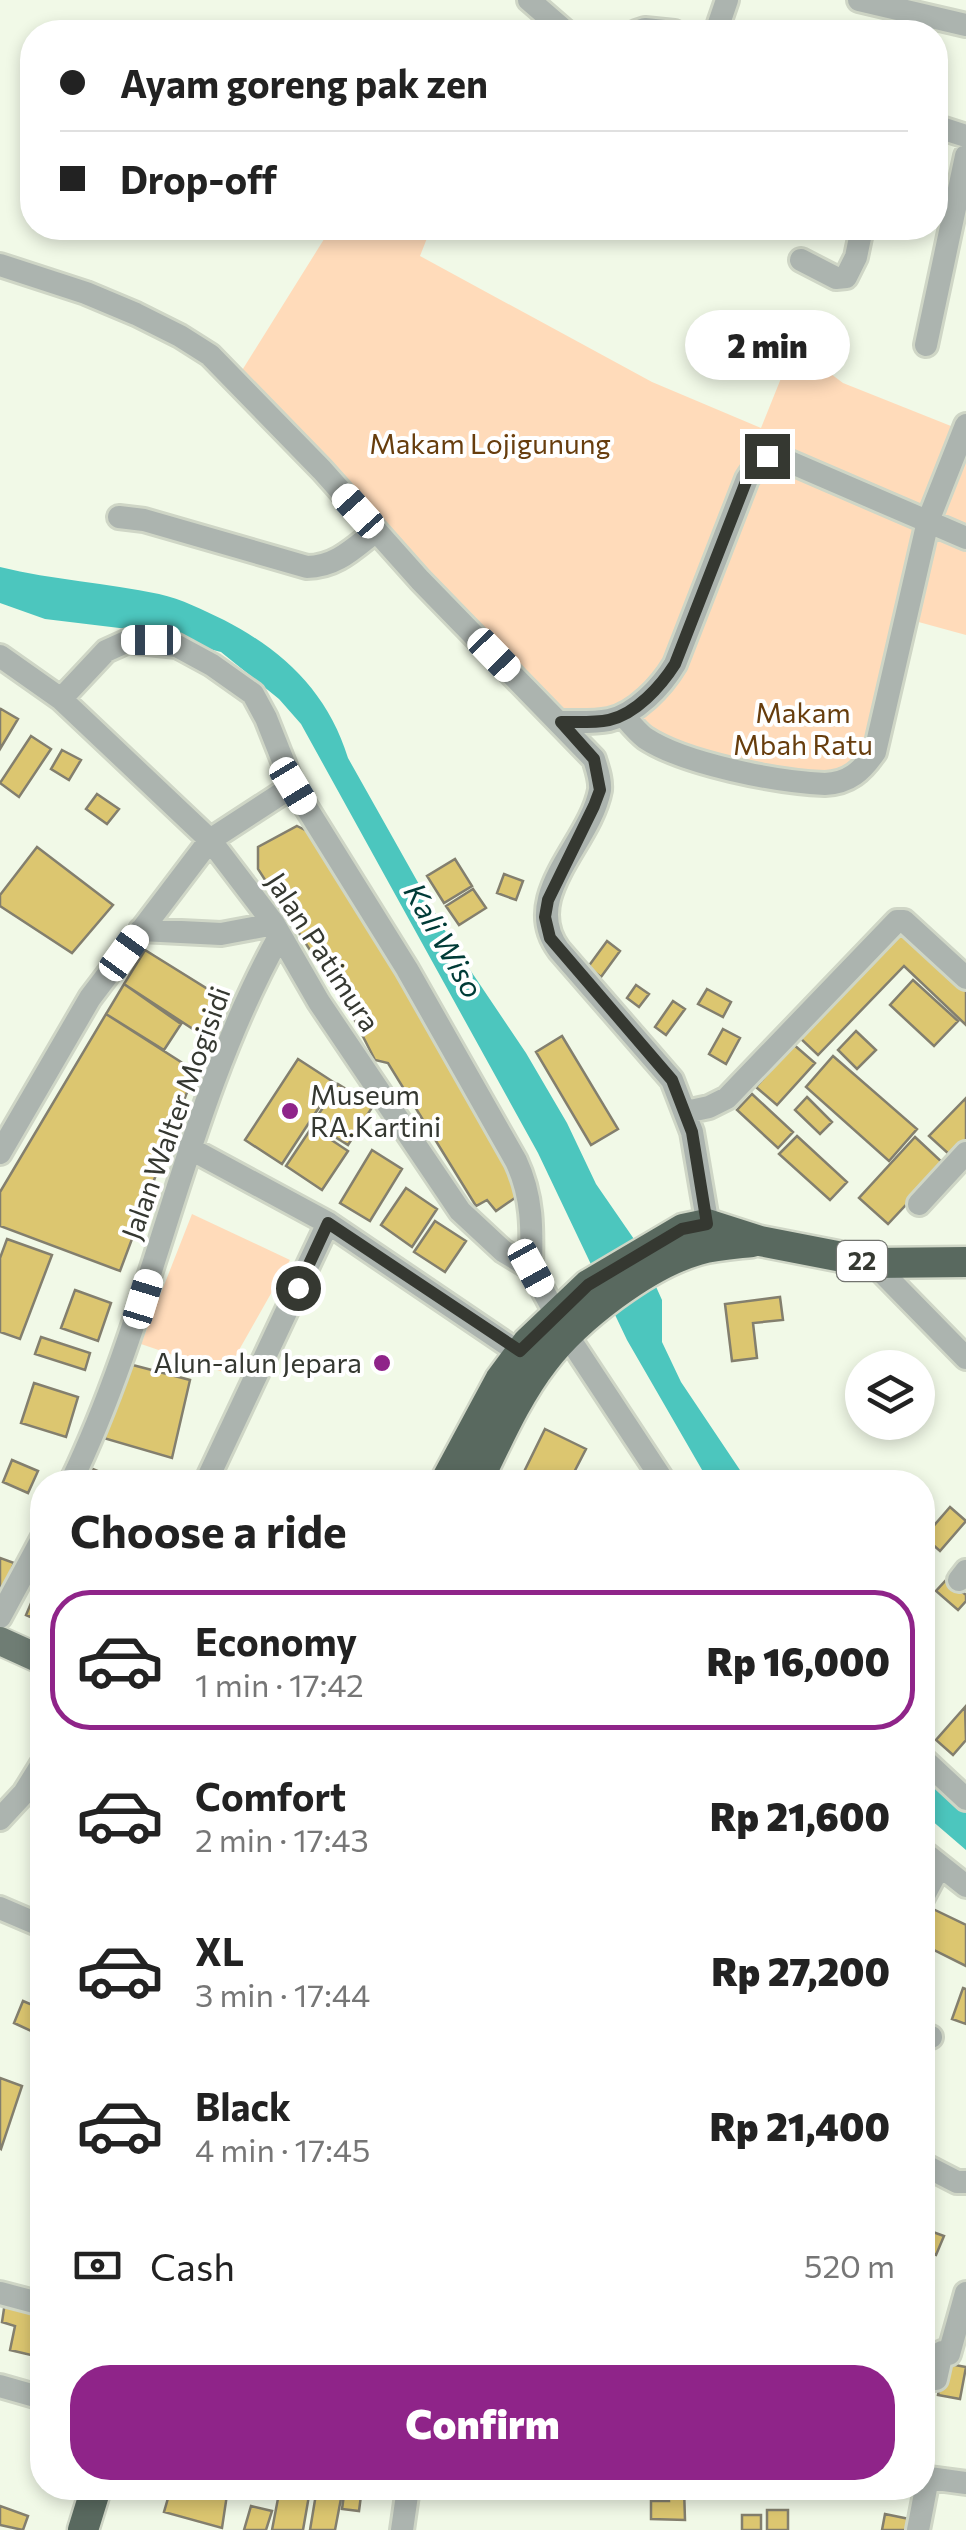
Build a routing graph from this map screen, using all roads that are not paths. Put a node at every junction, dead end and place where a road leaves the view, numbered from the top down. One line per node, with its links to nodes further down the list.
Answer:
1 (529, 0): 3 (street)
2 (859, 0): 4 (street)
3 (552, 20)
4 (945, 20)
5 (966, 156): 9 (street)
6 (858, 240): 7 (street)
7 (801, 260)
8 (0, 265): 13 (street)
9 (926, 345)
10 (966, 425): 12 (street)
11 (119, 517): 13 (street)
12 (928, 521): 14 (street); 17 (street); 17 (street)
13 (376, 531): 18 (street)
14 (966, 538)
15 (0, 656): 16 (street, Jalan Patimura)
16 (61, 698): 19 (street); 20 (street, Jalan Patimura)
17 (623, 715): 18 (street)
18 (561, 722): 24 (street)
19 (293, 786): 20 (street); 33 (street)
20 (210, 840): 21 (street); 22 (street, Jalan Patimura)
21 (141, 930): 22 (street); 27 (street)
22 (277, 930): 25 (street, Jalan Walter Mogisidi); 33 (street, Jalan Patimura)
23 (966, 978): 24 (street)
24 (686, 1112): 30 (street)
25 (190, 1148): 29 (street); 37 (street, Jalan Walter Mogisidi)
26 (966, 1152): 28 (street)
27 (0, 1153)
28 (919, 1204)
29 (328, 1223): 36 (street); 38 (street)
30 (709, 1235): 32 (highway, 22); 34 (highway, 22)
31 (966, 1262): 32 (highway, 22)
32 (873, 1263): 35 (street)
33 (531, 1268): 34 (street, Jalan Patimura)
34 (561, 1324): 36 (highway, 22); 41 (street, Jalan Patimura)
35 (966, 1358)
36 (530, 1360): 39 (highway, 22); 40 (highway, 22)
37 (76, 1470)
38 (212, 1470)
39 (452, 1470)
40 (481, 1470)
41 (656, 1470)
42 (30, 1562): 43 (street)
43 (0, 1620): 44 (main road)
44 (30, 1634)
45 (0, 1640): 46 (main road)
46 (30, 1654)
47 (935, 1770): 49 (street)
48 (30, 1783): 50 (street)
49 (966, 1800)
50 (0, 1819)
51 (935, 1862): 52 (street)
52 (966, 1886)
53 (0, 1908): 54 (street)
54 (30, 1921)
55 (935, 2175): 56 (street)
56 (963, 2185)
57 (0, 2293): 59 (street)
58 (966, 2293): 60 (street)
59 (30, 2301)
60 (936, 2379)
61 (0, 2386): 62 (street)
62 (30, 2395)
63 (935, 2479): 64 (street)
64 (966, 2484)
65 (92, 2500): 68 (highway)
66 (406, 2500): 69 (street)
67 (922, 2500): 70 (street)
68 (83, 2530)
69 (402, 2530)
70 (918, 2530)

